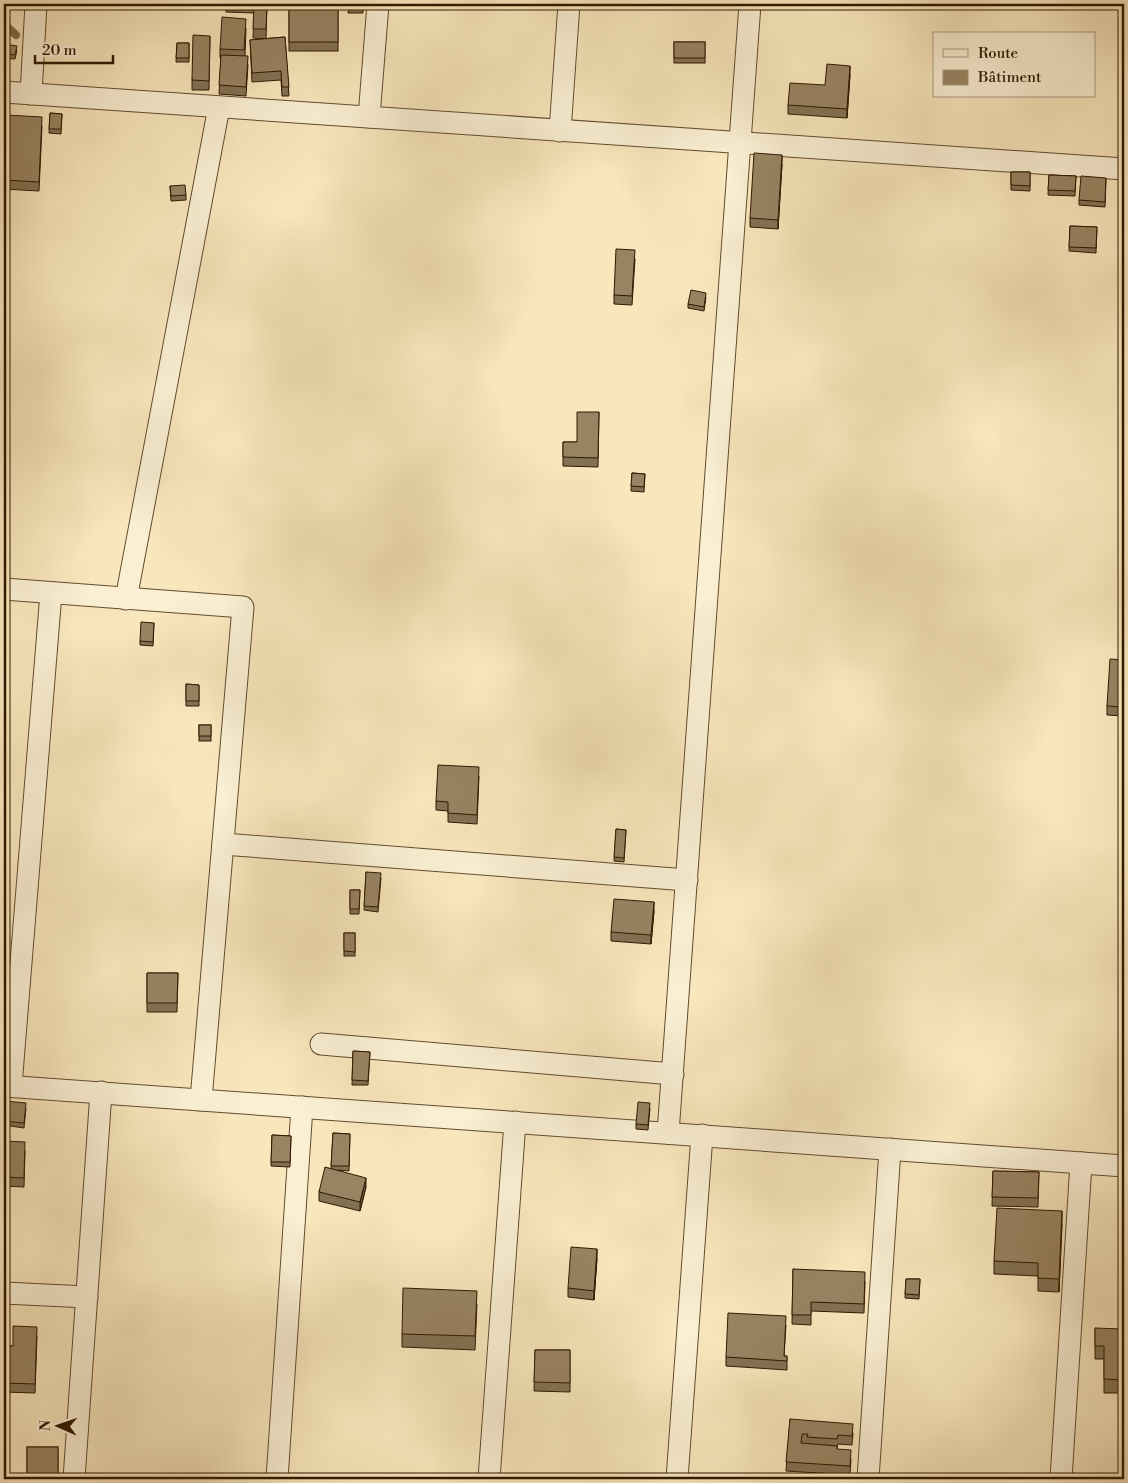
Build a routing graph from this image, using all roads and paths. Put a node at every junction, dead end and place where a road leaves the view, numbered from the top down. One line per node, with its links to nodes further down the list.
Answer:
1 (36, 4): 6 (street)
2 (378, 4): 8 (street)
3 (568, 4): 9 (street)
4 (750, 4): 10 (street)
5 (4, 92): 6 (street)
6 (31, 94): 7 (street)
7 (219, 107): 8 (street); 14 (street)
8 (369, 117): 9 (street)
9 (560, 131): 10 (street)
10 (740, 143): 11 (street); 16 (street)
11 (1124, 169)
12 (4, 589): 13 (street)
13 (50, 593): 14 (street); 19 (street)
14 (126, 599): 15 (street)
15 (223, 844): 16 (street); 21 (street)
16 (687, 880): 18 (street)
17 (321, 1044): 18 (street)
18 (673, 1074): 24 (street)
19 (8, 1086): 20 (street)
20 (100, 1092): 21 (street); 30 (street)
21 (201, 1100): 22 (street)
22 (302, 1107): 23 (street); 32 (street)
23 (515, 1122): 24 (street); 33 (street)
24 (668, 1133): 25 (street)
25 (702, 1135): 26 (street); 34 (street)
26 (890, 1149): 27 (street); 35 (street)
27 (1081, 1163): 28 (street); 36 (street)
28 (1124, 1166)
29 (4, 1293): 30 (street)
30 (86, 1297): 31 (street)
31 (74, 1479)
32 (277, 1479)
33 (490, 1479)
34 (676, 1479)
35 (868, 1479)
36 (1061, 1479)

